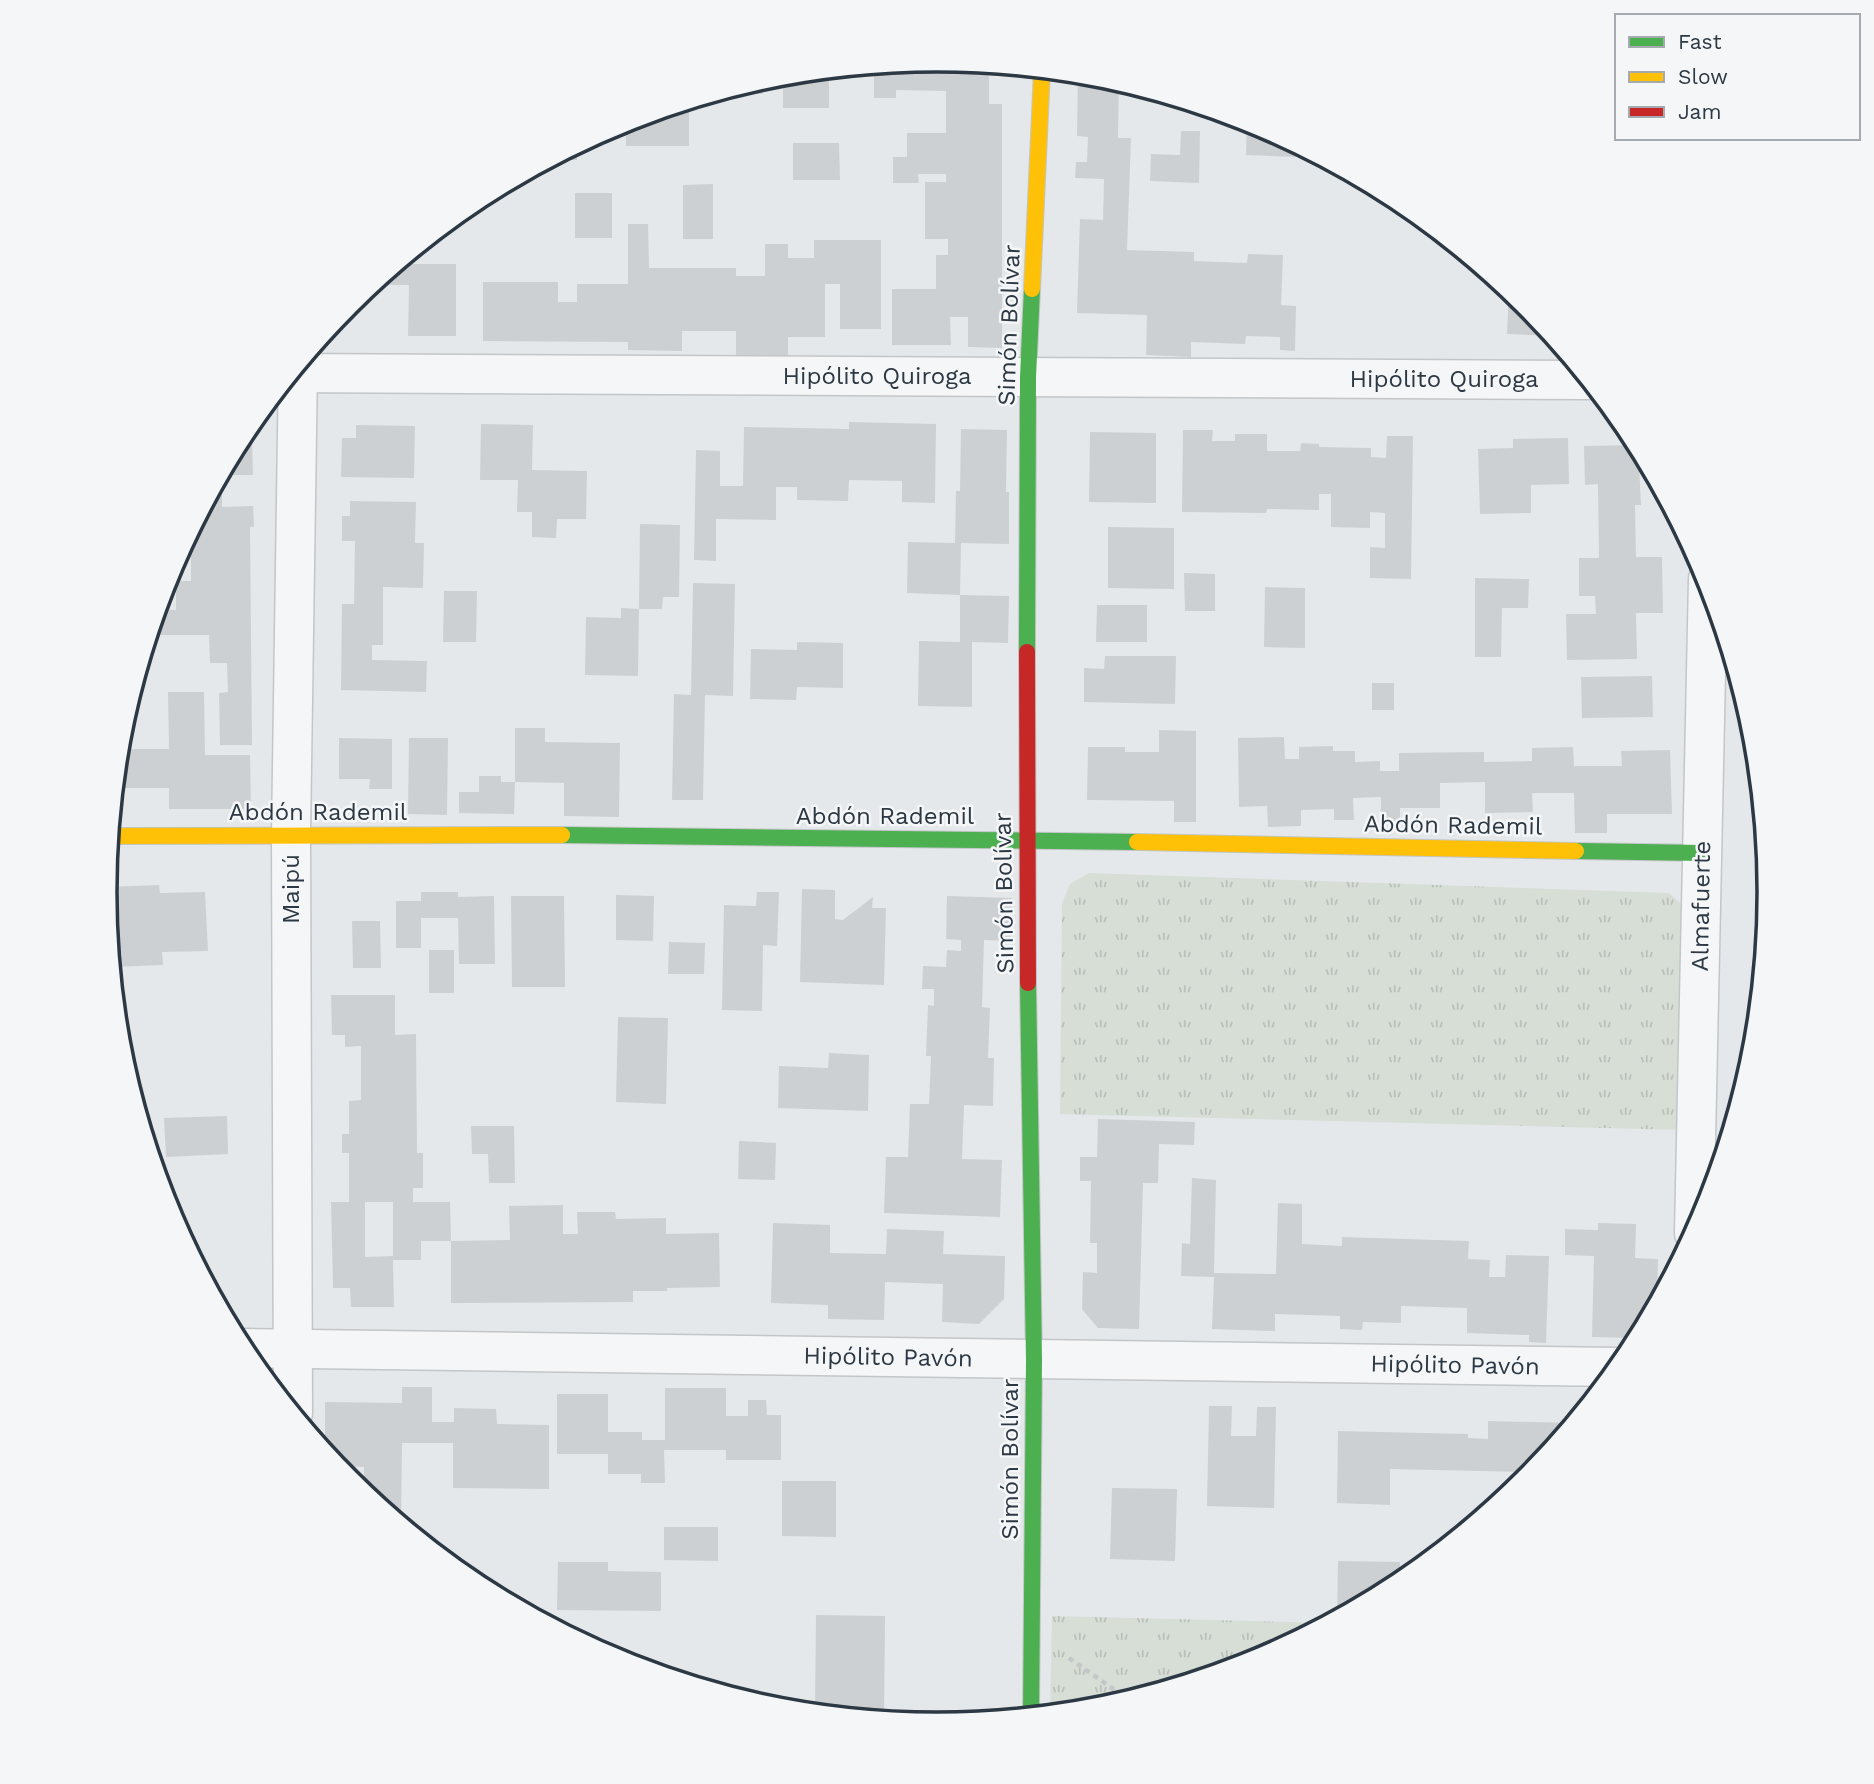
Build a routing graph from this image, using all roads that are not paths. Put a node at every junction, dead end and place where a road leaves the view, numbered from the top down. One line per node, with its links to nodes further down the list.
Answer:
1 (1042, 79): 3 (street, Simón Bolívar)
2 (305, 370): 3 (street, Hipólito Quiroga)
3 (1028, 377): 4 (street, Hipólito Quiroga); 9 (street, Simón Bolívar)
4 (1577, 380)
5 (296, 381): 7 (street, Maipú)
6 (1707, 610): 10 (street, Almafuerte)
7 (291, 834): 8 (street, Abdón Rademil); 9 (street, Abdón Rademil); 13 (street, Maipú)
8 (119, 836)
9 (1026, 840): 10 (street, Abdón Rademil); 14 (street, Simón Bolívar)
10 (1702, 853): 11 (street, Almafuerte)
11 (1695, 1207)
12 (255, 1348): 13 (street, Hipólito Pavón)
13 (293, 1349): 14 (street, Hipólito Pavón); 16 (street, Maipú)
14 (1034, 1360): 15 (street, Hipólito Pavón); 17 (street, Simón Bolívar)
15 (1605, 1367)
16 (293, 1400)
17 (1031, 1706)

